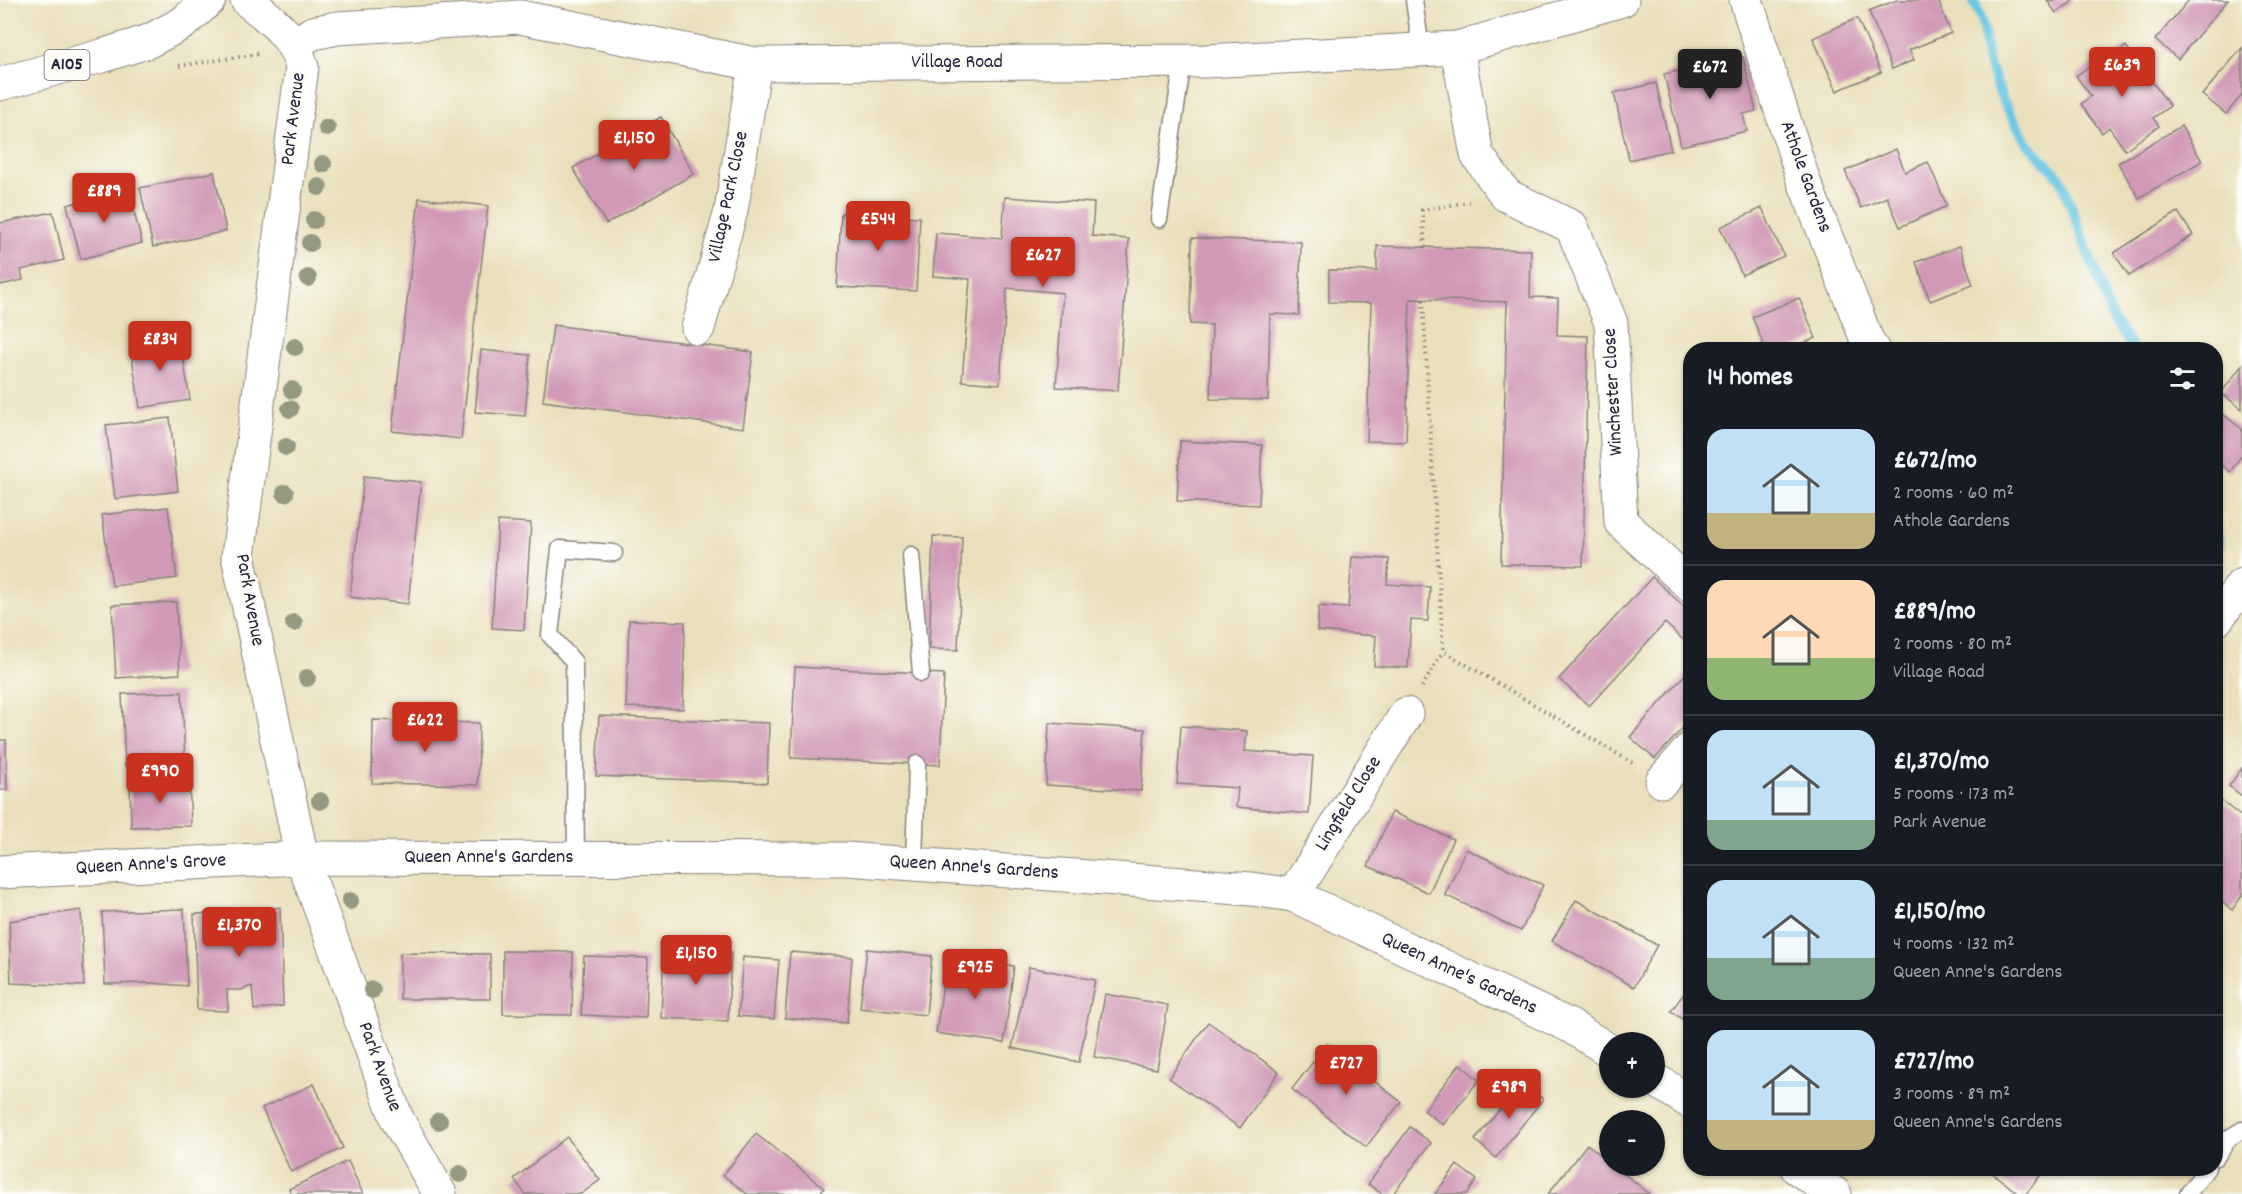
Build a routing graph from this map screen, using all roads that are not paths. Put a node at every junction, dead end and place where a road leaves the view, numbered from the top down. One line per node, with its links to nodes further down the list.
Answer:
1 (209, 0): 11 (street, A105)
2 (247, 0): 6 (street, Park Avenue)
3 (1414, 0): 8 (lane)
4 (1622, 0): 7 (street, Village Road)
5 (1746, 0): 14 (street, Athole Gardens)
6 (280, 47): 10 (street, Village Road); 25 (street, Park Avenue)
7 (1456, 48): 8 (street, Village Road); 17 (street, Winchester Close)
8 (1421, 50): 9 (street, Village Road)
9 (1184, 61): 10 (street, Village Road); 12 (lane)
10 (754, 64): 13 (street, Village Park Close)
11 (0, 84)
12 (1160, 219)
13 (698, 328)
14 (1868, 342)
15 (614, 554): 26 (lane)
16 (911, 555): 20 (lane)
17 (1683, 579)
18 (2242, 585): 19 (street)
19 (2223, 611)
20 (921, 673)
21 (1406, 714): 29 (street, Lingfield Close)
22 (1683, 756): 24 (street)
23 (917, 764): 27 (lane)
24 (1662, 781)
25 (302, 858): 26 (street, Queen Anne's Gardens); 28 (street, Queen Anne's Grove); 37 (street, Park Avenue)
26 (576, 859): 27 (street, Queen Anne's Gardens)
27 (915, 864): 29 (street, Queen Anne's Gardens)
28 (0, 872)
29 (1293, 895): 30 (street, Queen Anne's Gardens)
30 (1599, 1044)
31 (1665, 1086): 32 (street)
32 (1683, 1098)
33 (2242, 1130): 34 (lane)
34 (2223, 1147)
35 (1800, 1176): 38 (street)
36 (2201, 1176): 39 (lane)
37 (440, 1194)
38 (1835, 1194)
39 (2188, 1194)

